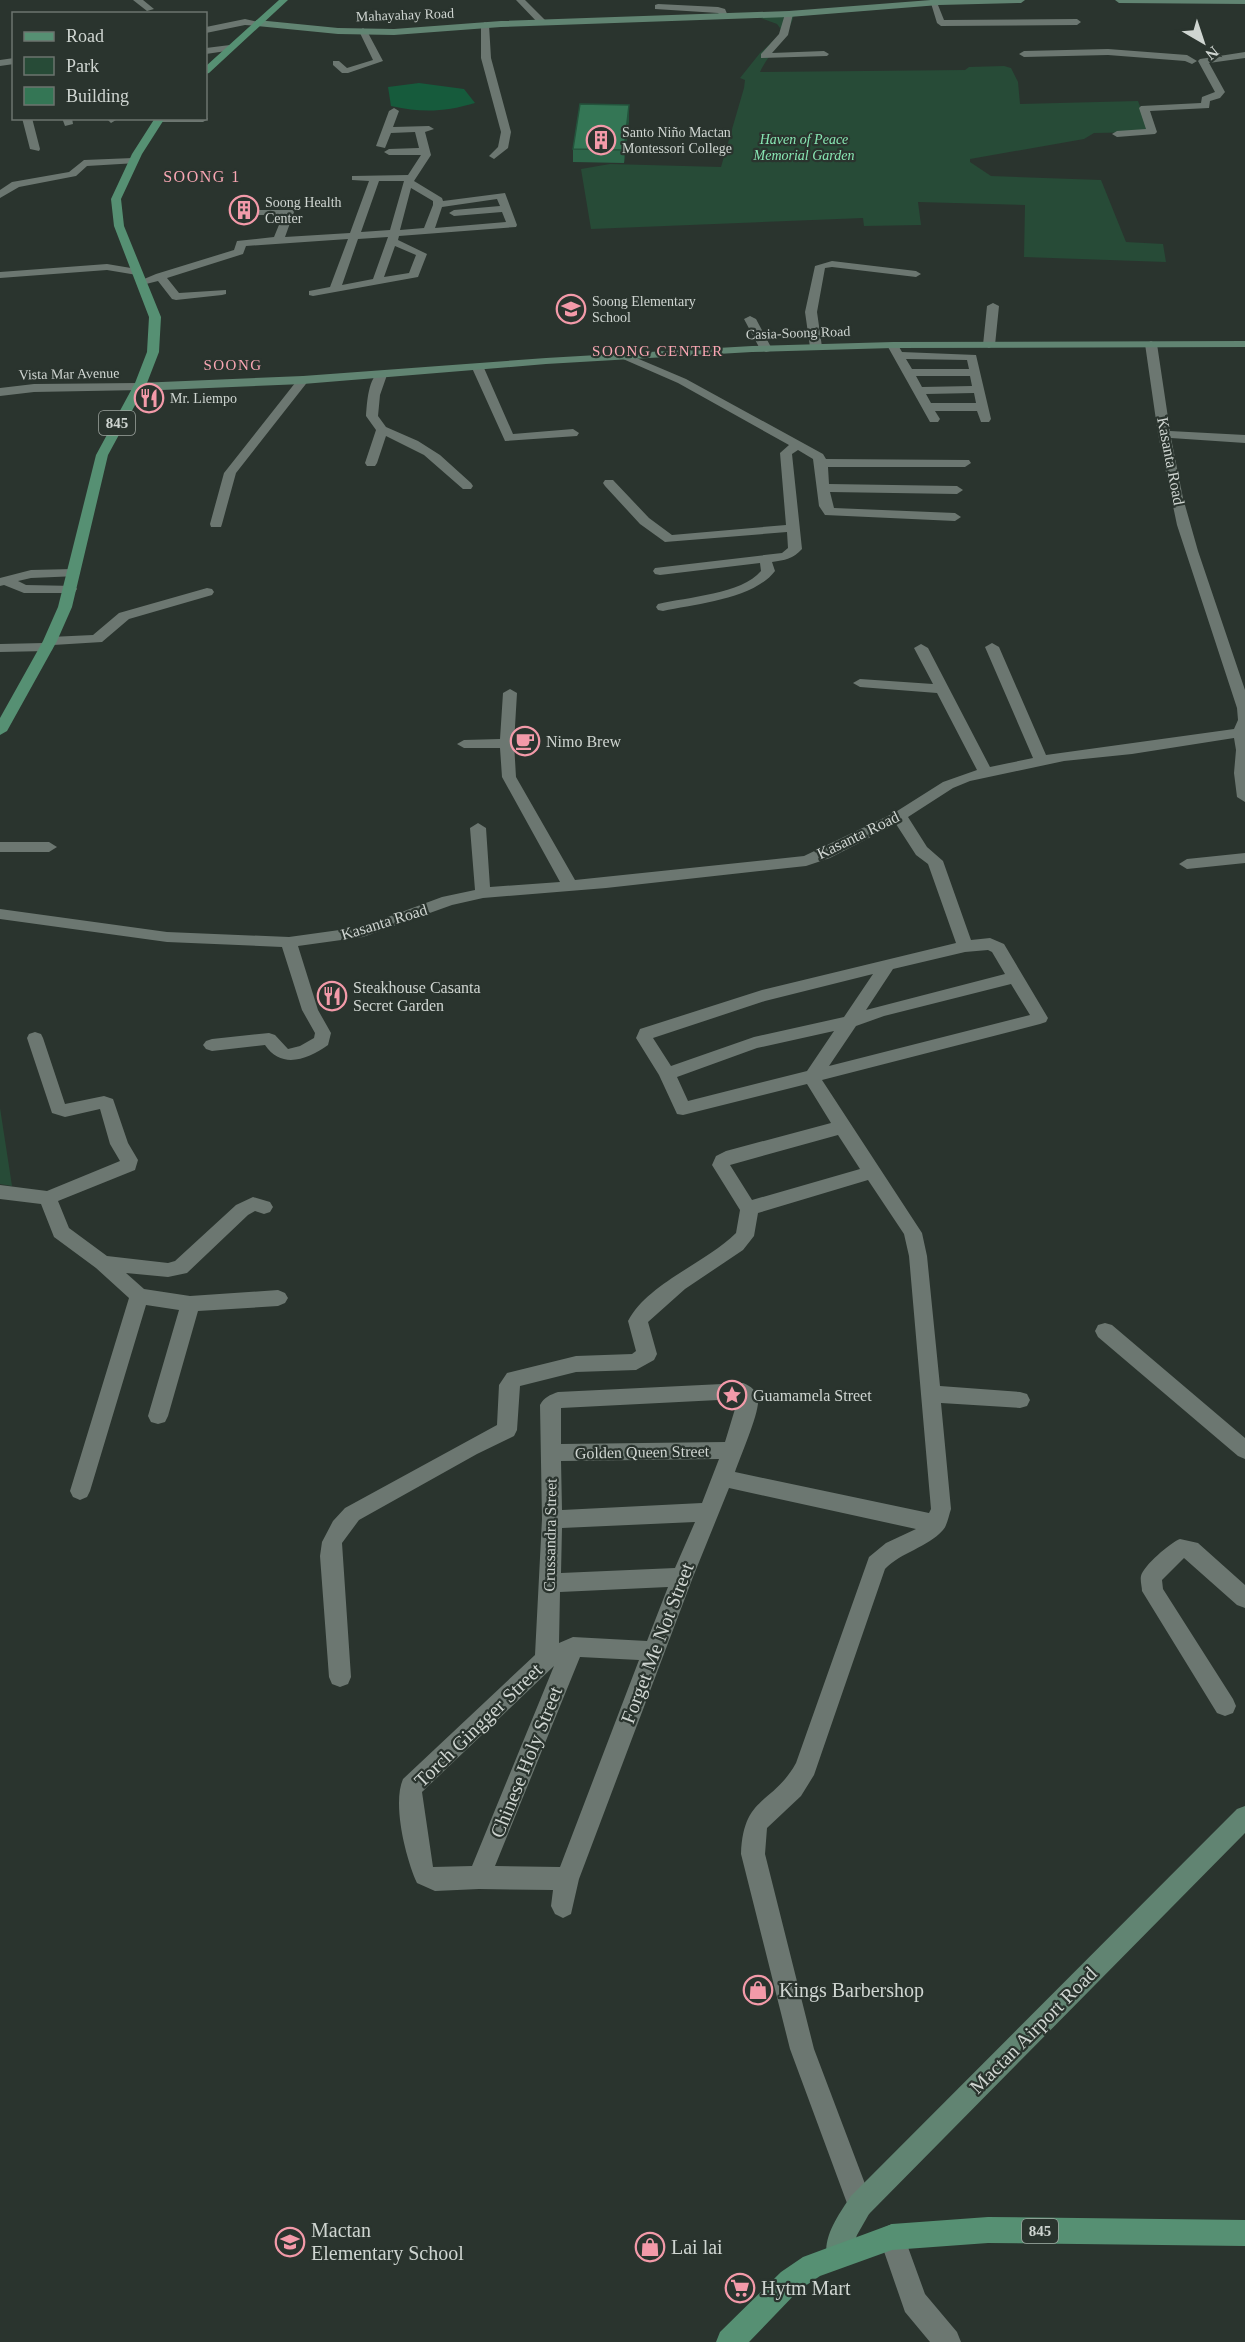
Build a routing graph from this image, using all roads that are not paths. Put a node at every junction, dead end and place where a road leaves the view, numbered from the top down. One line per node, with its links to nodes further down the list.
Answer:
1 (136, 0): 12 (street)
2 (284, 0): 19 (main road)
3 (520, 0): 17 (street)
4 (998, 0): 5 (street, Mahayahay Road); 9 (street, Mahayahay Road)
5 (1021, 0)
6 (1119, 0): 7 (street)
7 (1215, 1): 8 (street)
8 (1245, 1)
9 (933, 2): 13 (street, Mahayahay Road); 18 (street)
10 (695, 4): 11 (street); 15 (street)
11 (658, 7)
12 (150, 9)
13 (789, 14): 14 (street, Mahayahay Road); 22 (street)
14 (766, 15): 15 (street, Mahayahay Road); 22 (street)
15 (724, 16): 17 (street, Mahayahay Road)
16 (207, 21): 21 (street)
17 (542, 22): 20 (street, Mahayahay Road)
18 (1077, 22)
19 (258, 23): 21 (street); 24 (street, Mahayahay Road); 25 (main road)
20 (485, 25): 24 (street, Mahayahay Road); 42 (street)
21 (217, 28): 23 (street)
22 (785, 29): 27 (street)
23 (207, 30)
24 (363, 31): 32 (street)
25 (230, 48): 26 (street); 34 (main road)
26 (207, 51)
27 (824, 54)
28 (1024, 54): 30 (street)
29 (1245, 55): 31 (street)
30 (1192, 61): 31 (street); 33 (street)
31 (1203, 61): 37 (street)
32 (336, 63)
33 (1108, 63)
34 (207, 70)
35 (28, 120): 40 (street)
36 (159, 120): 43 (main road, 845)
37 (1117, 134)
38 (422, 140): 39 (street); 39 (street); 41 (street)
39 (384, 146): 41 (street)
40 (35, 149)
41 (425, 151): 46 (street)
42 (494, 156)
43 (133, 161): 47 (street); 57 (main road, 845)
44 (356, 178): 45 (street)
45 (375, 178): 46 (street); 51 (street)
46 (409, 180): 48 (street); 52 (street)
47 (0, 195)
48 (436, 210): 50 (street); 50 (street)
49 (251, 213): 53 (street)
50 (428, 232): 52 (street)
51 (354, 236): 52 (street); 53 (street); 59 (street)
52 (392, 238): 58 (street); 58 (street)
53 (278, 241): 56 (street)
54 (916, 274): 67 (street)
55 (0, 275): 57 (street)
56 (160, 276): 57 (street); 60 (street)
57 (140, 277): 76 (main road, 845)
58 (377, 282): 59 (street)
59 (334, 289): 61 (street)
60 (222, 292)
61 (313, 293)
62 (993, 306): 66 (street)
63 (750, 319): 68 (street)
64 (1151, 344): 65 (street, Casia-Soong Road); 66 (street, Casia-Soong Road); 84 (street, Kasanta Road)
65 (1245, 344)
66 (989, 345): 69 (street, Casia-Soong Road)
67 (816, 347): 68 (street, Casia-Soong Road); 69 (street, Casia-Soong Road)
68 (766, 349): 70 (street, Casia-Soong Road)
69 (896, 350): 72 (street); 73 (street)
70 (627, 357): 71 (street, Casia-Soong Road); 86 (street)
71 (478, 368): 74 (street, Casia-Soong Road); 83 (street)
72 (975, 372): 73 (street); 77 (street)
73 (908, 373): 78 (street)
74 (381, 375): 75 (street, Casia-Soong Road); 82 (street)
75 (303, 380): 76 (street, Casia-Soong Road); 95 (street)
76 (138, 387): 79 (street, Vista Mar Avenue); 99 (main road, 845)
77 (978, 388): 78 (street); 80 (street)
78 (917, 391): 80 (street)
79 (0, 392)
80 (927, 408): 81 (street)
81 (934, 419)
82 (382, 430): 87 (street); 91 (street)
83 (573, 433)
84 (1164, 434): 85 (street); 113 (street, Kasanta Road)
85 (1245, 439)
86 (797, 445): 88 (street); 96 (street)
87 (371, 463)
88 (820, 463): 89 (street); 92 (street)
89 (965, 463)
90 (609, 483): 96 (street)
91 (467, 486)
92 (823, 488): 93 (street); 94 (street)
93 (957, 490)
94 (955, 516)
95 (216, 524)
96 (793, 528): 97 (street)
97 (765, 558): 98 (street); 103 (street)
98 (660, 571)
99 (73, 573): 100 (street); 101 (main road, 845)
100 (4, 582): 101 (street)
101 (69, 589): 104 (main road, 845)
102 (207, 592): 104 (street)
103 (663, 607)
104 (48, 644): 106 (street); 111 (main road, 845)
105 (992, 647): 116 (street)
106 (0, 648)
107 (921, 648): 109 (street)
108 (860, 683): 109 (street)
109 (942, 689): 117 (street)
110 (510, 693): 114 (street)
111 (6, 710): 112 (main road, 845)
112 (0, 731)
113 (1243, 732): 116 (street, Kasanta Road); 118 (street)
114 (507, 743): 115 (street); 125 (street)
115 (464, 744)
116 (1041, 760): 117 (street, Kasanta Road)
117 (985, 772): 119 (street, Kasanta Road)
118 (1245, 797)
119 (899, 816): 125 (street, Kasanta Road); 129 (street)
120 (478, 828): 126 (street)
121 (0, 847): 122 (street)
122 (49, 847)
123 (1245, 858): 124 (street)
124 (1187, 864)
125 (570, 885): 126 (street, Kasanta Road)
126 (483, 893): 128 (street, Kasanta Road)
127 (0, 915): 128 (street, Kasanta Road)
128 (289, 942): 134 (street)
129 (965, 946): 130 (street); 131 (street)
130 (887, 966): 132 (street); 135 (street)
131 (1015, 977): 132 (street); 136 (street)
132 (851, 1021): 135 (street); 136 (street)
133 (35, 1038): 140 (street)
134 (212, 1045)
135 (667, 1074): 136 (street)
136 (812, 1077): 137 (street)
137 (842, 1127): 138 (street); 142 (street)
138 (873, 1172): 142 (street); 149 (street)
139 (0, 1192): 140 (street)
140 (48, 1197): 143 (street)
141 (264, 1207): 143 (street)
142 (749, 1208): 166 (street)
143 (103, 1263): 144 (street)
144 (139, 1296): 146 (street); 156 (street)
145 (278, 1298): 146 (street)
146 (190, 1304): 151 (street)
147 (1104, 1331): 153 (street)
148 (734, 1391): 152 (street, Forget Me Not Street); 154 (street, Crussandra Street)
149 (931, 1394): 150 (street); 159 (street)
150 (1020, 1400)
151 (158, 1416)
152 (733, 1450): 154 (street, Golden Queen Street); 155 (street, Forget Me Not Street)
153 (1245, 1450)
154 (551, 1453): 158 (street, Crussandra Street)
155 (723, 1478): 157 (street, Forget Me Not Street); 159 (street)
156 (80, 1491)
157 (707, 1512): 158 (street); 160 (street, Forget Me Not Street)
158 (552, 1519): 161 (street, Crussandra Street)
159 (936, 1524): 172 (street)
160 (682, 1577): 161 (street); 164 (street, Forget Me Not Street)
161 (550, 1583): 165 (street, Crussandra Street)
162 (1245, 1598): 167 (street)
163 (573, 1647): 164 (street); 165 (street); 169 (street, Chinese Holy Street)
164 (654, 1651): 170 (street, Forget Me Not Street)
165 (545, 1660): 169 (street, Torch Gingger Street)
166 (340, 1677)
167 (1225, 1706)
168 (1245, 1817): 172 (street, Mactan Airport Road)
169 (479, 1876): 170 (street)
170 (567, 1880): 171 (street, Forget Me Not Street)
171 (563, 1906)
172 (860, 2205): 175 (street, Mactan Airport Road)
173 (1245, 2232): 174 (main road, 845)
174 (892, 2237): 175 (main road, 845); 177 (street)
175 (838, 2254): 176 (main road, 845)
176 (730, 2342)
177 (947, 2342)

